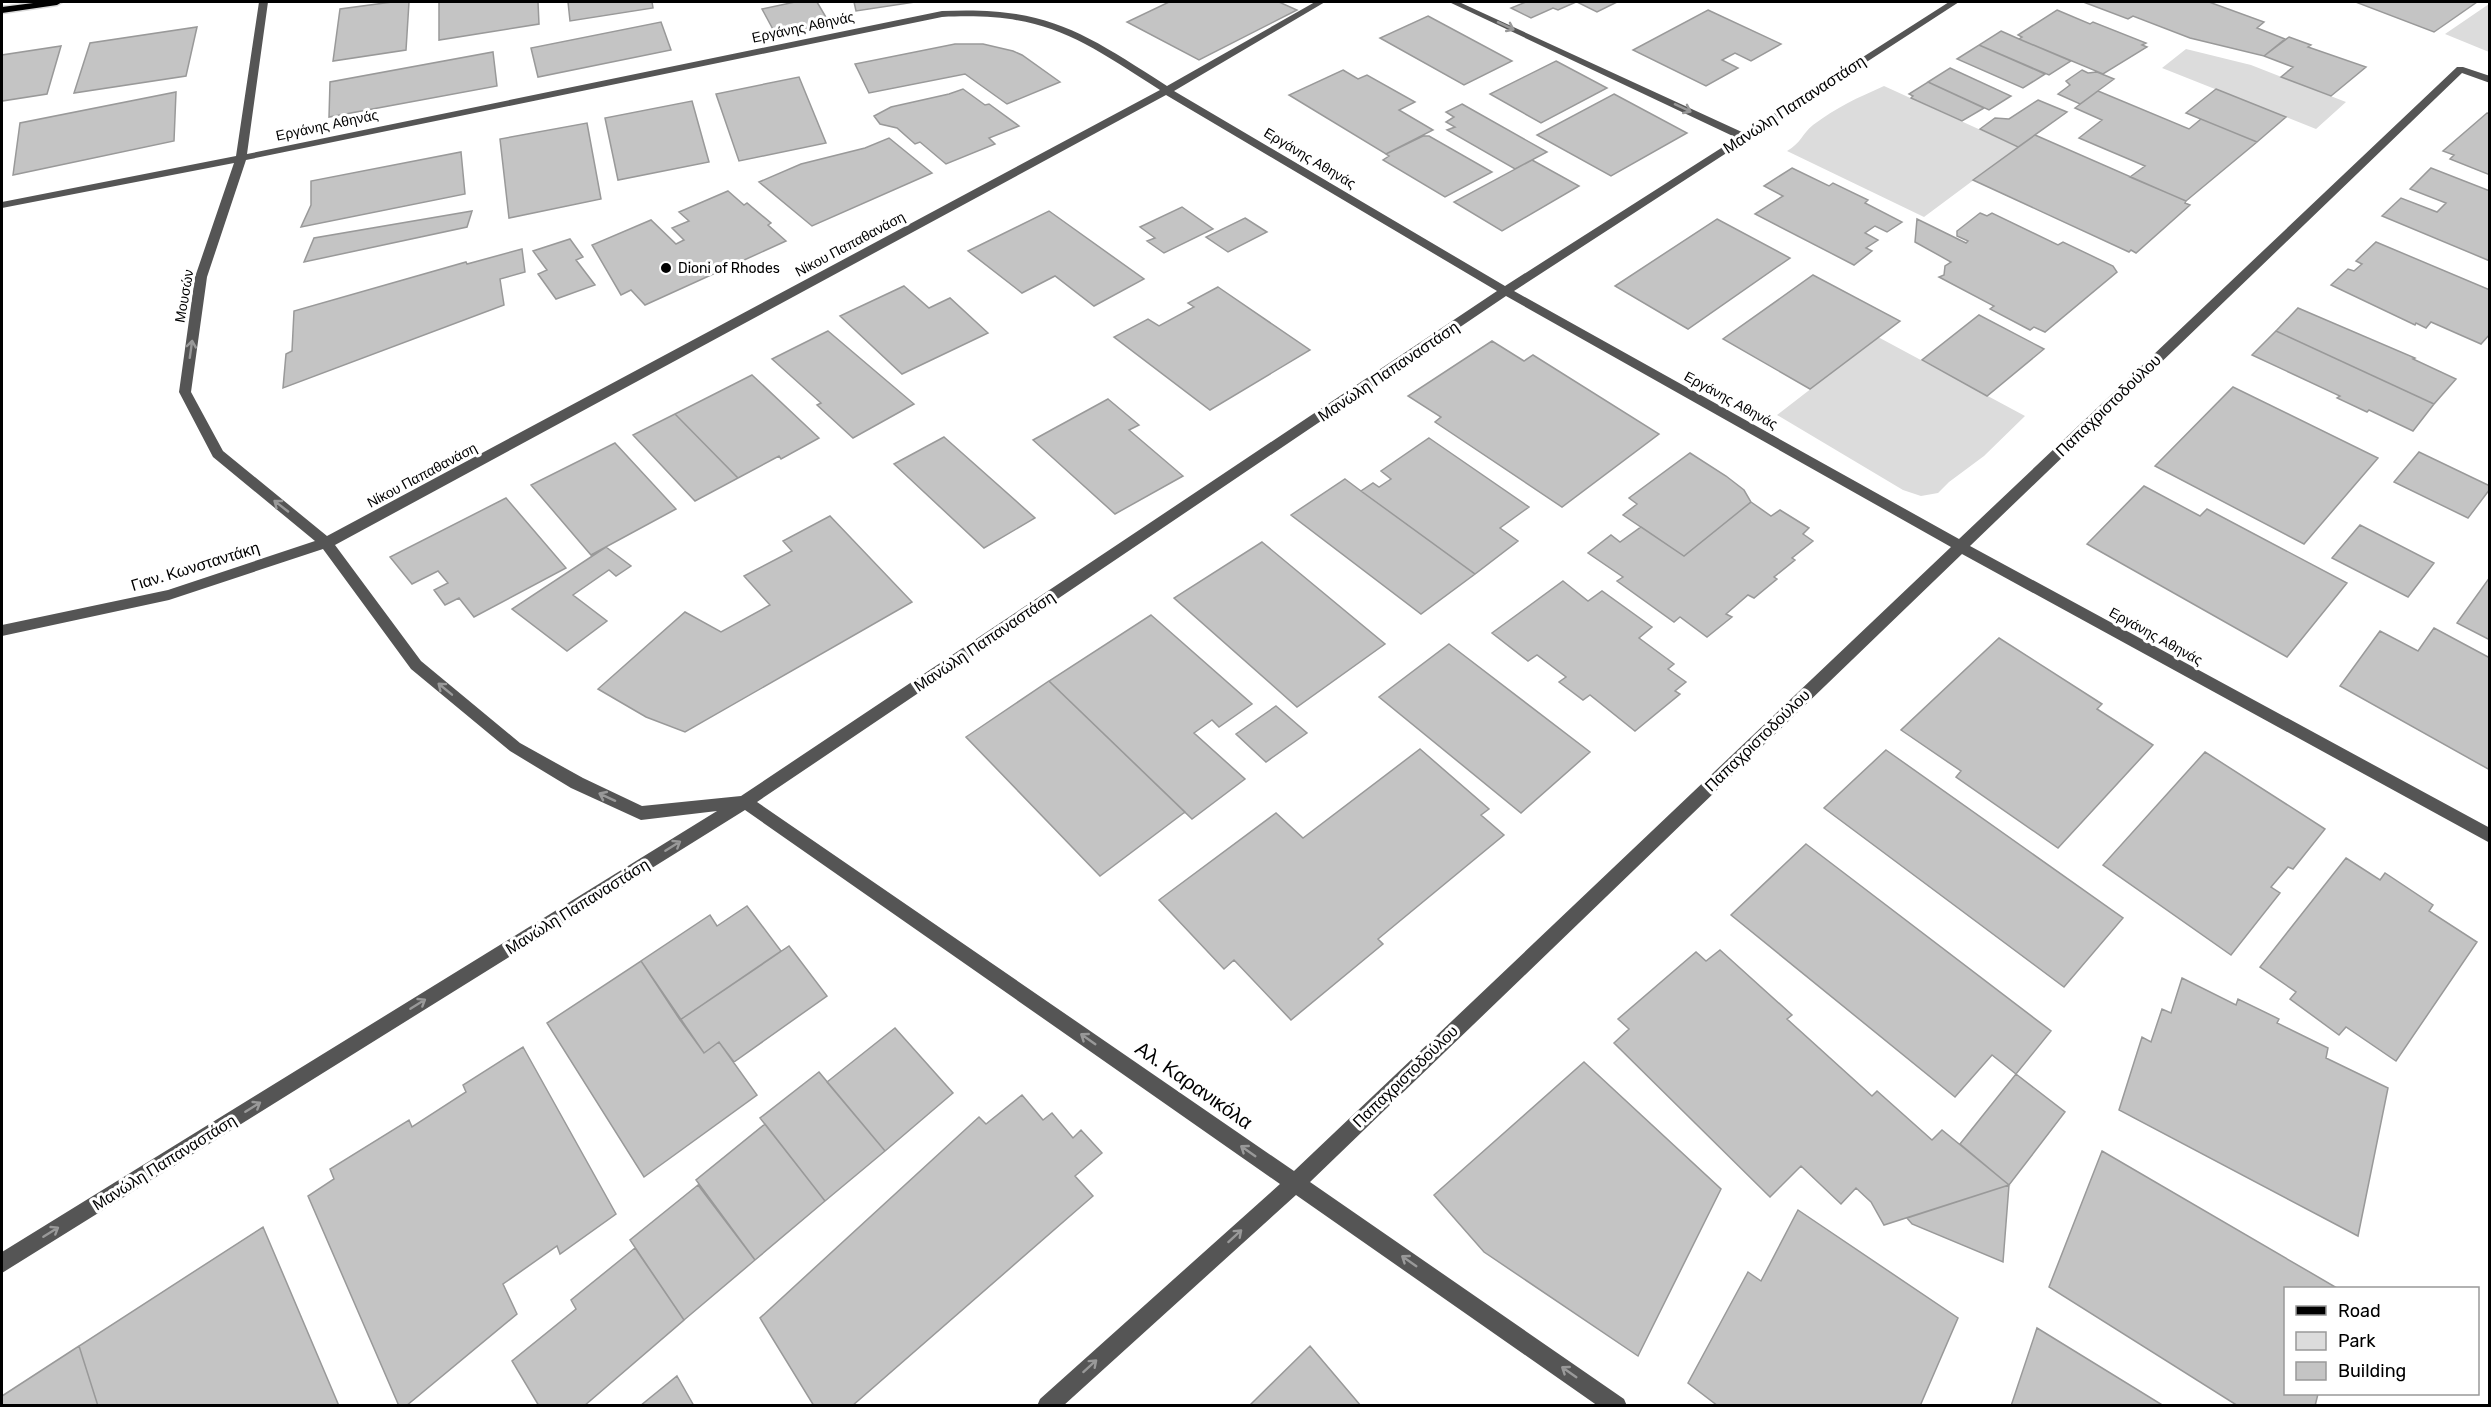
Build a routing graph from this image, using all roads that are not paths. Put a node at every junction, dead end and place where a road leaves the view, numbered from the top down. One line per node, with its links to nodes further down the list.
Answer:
1 (57, 2): 6 (main road)
2 (263, 2): 10 (street, Μουσών)
3 (1321, 2): 8 (street, Νίκου Παπαθανάση)
4 (1453, 2): 9 (street, one-way to 9)
5 (1955, 2): 9 (street, Μανώλη Παπαναστάση)
6 (2, 10)
7 (2490, 80): 14 (street, Παπαχριστοδούλου)
8 (1166, 91): 10 (street, Εργάνης Αθηνάς); 12 (street, Εργάνης Αθηνάς); 13 (street, Νίκου Παπαθανάση)
9 (1743, 136): 12 (street, Μανώλη Παπαναστάση)
10 (241, 158): 11 (street, Εργάνης Αθηνάς); 13 (street, Μουσών, one-way to 10)
11 (2, 205)
12 (1506, 291): 14 (street, Εργάνης Αθηνάς); 16 (street, Μανώλη Παπαναστάση)
13 (326, 543): 15 (street, Γιαν. Κωνσταντάκη); 16 (street, Μουσών, one-way to 13)
14 (1960, 546): 17 (street, Εργάνης Αθηνάς); 18 (street, Παπαχριστοδούλου)
15 (2, 631)
16 (745, 802): 18 (street, Αλ. Καρανικόλα, one-way to 16); 19 (street, Μανώλη Παπαναστάση, one-way to 16)
17 (2490, 836)
18 (1295, 1183): 20 (street, Παπαχριστοδούλου, one-way to 18); 21 (street, Αλ. Καρανικόλα, one-way to 18)
19 (2, 1263)
20 (1047, 1406)
21 (1617, 1406)

